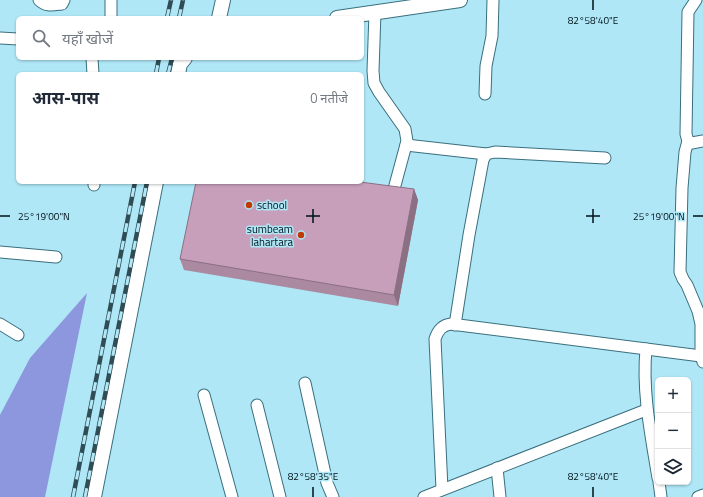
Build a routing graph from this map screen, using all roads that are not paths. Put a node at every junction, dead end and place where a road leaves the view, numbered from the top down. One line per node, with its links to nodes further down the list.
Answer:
1 (39, 0): 2 (street)
2 (64, 0)
3 (111, 0): 9 (street)
4 (223, 0): 10 (street)
5 (460, 0): 8 (street)
6 (493, 0): 18 (street)
7 (696, 0): 19 (street)
8 (375, 12): 11 (street); 21 (street)
9 (111, 16)
10 (220, 16)
11 (350, 16)
12 (0, 38): 13 (street)
13 (16, 39)
14 (92, 60): 16 (street)
15 (183, 60): 17 (street)
16 (93, 72)
17 (178, 72)
18 (485, 94)
19 (688, 141): 20 (street); 32 (street)
20 (703, 142)
21 (406, 145): 22 (street); 25 (street)
22 (486, 154): 23 (street); 29 (street)
23 (605, 158)
24 (156, 184): 42 (street)
25 (394, 189)
26 (0, 252): 27 (street)
27 (56, 257)
28 (0, 324): 30 (street)
29 (455, 325): 31 (street); 40 (street)
30 (18, 335)
31 (646, 349): 32 (street); 36 (street)
32 (702, 358)
33 (306, 382): 45 (street)
34 (204, 395): 43 (street)
35 (257, 405): 44 (street)
36 (646, 410): 37 (street); 38 (street)
37 (655, 461)
38 (497, 468): 40 (street); 47 (street)
39 (659, 485): 48 (street)
40 (442, 489): 46 (street)
41 (703, 495): 49 (street)
42 (94, 497)
43 (232, 497)
44 (280, 497)
45 (333, 497)
46 (424, 497)
47 (500, 497)
48 (661, 497)
49 (698, 497)

